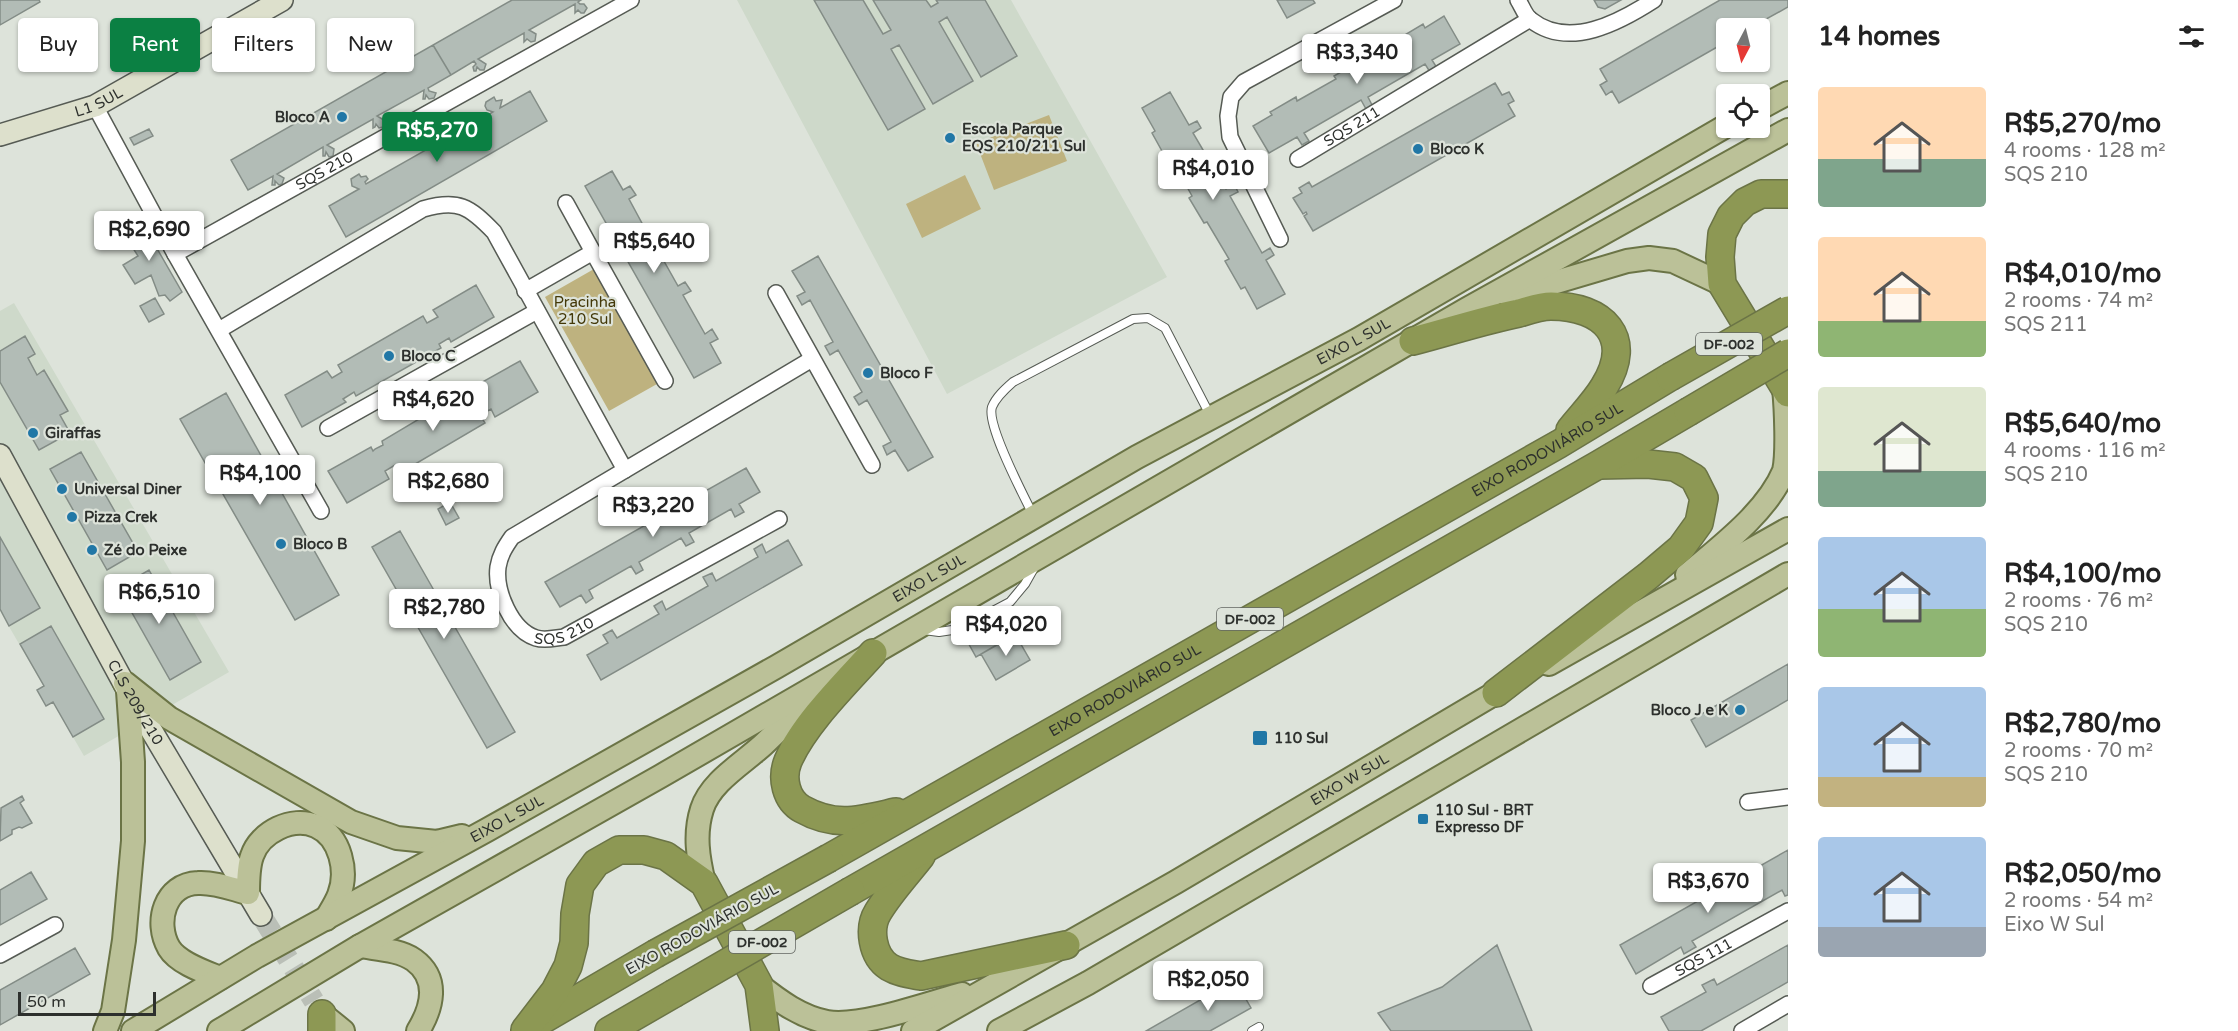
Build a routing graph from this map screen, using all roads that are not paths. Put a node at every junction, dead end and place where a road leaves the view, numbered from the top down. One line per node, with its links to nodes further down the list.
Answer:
1 (282, 0): 9 (street, L1 SUL)
2 (631, 0): 18 (street, SQS 210)
3 (1394, 0): 16 (street)
4 (1518, 0): 6 (street)
5 (1654, 0): 6 (street)
6 (1530, 19): 13 (street, SQS 211)
7 (1788, 93): 8 (main road)
8 (1770, 103)
9 (95, 106): 12 (street, L1 SUL); 18 (street)
10 (1788, 130): 22 (main road, EIXO L SUL)
11 (1716, 132): 31 (main road, EIXO L SUL)
12 (0, 135)
13 (1298, 159)
14 (1788, 194): 19 (highway)
15 (566, 202): 17 (street)
16 (1280, 239)
17 (593, 252): 20 (street); 29 (street)
18 (175, 254): 25 (street)
19 (1722, 284): 22 (main road); 30 (highway)
20 (525, 291): 23 (street); 25 (street)
21 (776, 293): 28 (street)
22 (1467, 309): 26 (main road, EIXO L SUL)
23 (537, 310): 32 (street); 37 (street)
24 (1788, 310): 33 (highway, EIXO RODOVIÁRIO SUL / DF-002, bridge)
25 (219, 330): 38 (street)
26 (1413, 342): 33 (highway); 44 (main road, EIXO L SUL)
27 (1788, 353): 36 (highway, DF-002, bridge)
28 (812, 359): 35 (street); 37 (street, SQS 210)
29 (665, 381)
30 (1786, 391): 43 (main road)
31 (1211, 417): 39 (main road, EIXO L SUL); 39 (lane)
32 (328, 428)
33 (1559, 444): 50 (highway, EIXO RODOVIÁRIO SUL / DF-002)
34 (0, 455): 46 (street, CLS 209/210)
35 (872, 465)
36 (1598, 465): 47 (highway); 52 (highway, DF-002)
37 (625, 470): 40 (street, SQS 210)
38 (321, 511)
39 (1034, 517): 51 (main road, EIXO L SUL)
40 (779, 519)
41 (1788, 529): 43 (main road, EIXO W SUL)
42 (1788, 574): 77 (main road)
43 (1651, 607): 47 (main road, EIXO W SUL)
44 (873, 652): 45 (main road, EIXO L SUL); 50 (highway)
45 (823, 682): 53 (main road); 60 (main road, EIXO L SUL)
46 (127, 687): 51 (main road); 54 (street, CLS 209/210); 70 (main road)
47 (1496, 693): 59 (main road, EIXO W SUL)
48 (1788, 797): 49 (street)
49 (1748, 802)
50 (923, 806): 69 (highway, EIXO RODOVIÁRIO SUL / DF-002, bridge)
51 (487, 830): 57 (main road, EIXO L SUL)
52 (928, 847): 59 (highway); 74 (highway, DF-002, bridge)
53 (704, 883): 64 (highway); 69 (highway)
54 (248, 893): 56 (street, CLS 209/210); 57 (main road); 62 (main road)
55 (1788, 911): 65 (street, SQS 111)
56 (261, 915)
57 (326, 920): 62 (main road, EIXO L SUL)
58 (55, 925): 61 (street)
59 (1066, 945): 63 (main road, EIXO W SUL)
60 (360, 946): 68 (main road, EIXO L SUL); 73 (main road)
61 (0, 955)
62 (220, 978): 71 (main road, EIXO L SUL)
63 (996, 984): 64 (main road); 76 (main road, EIXO W SUL)
64 (759, 985): 75 (highway)
65 (1651, 986)
66 (1788, 1004): 78 (street)
67 (322, 1019): 72 (main road)
68 (222, 1030)
69 (524, 1030)
70 (105, 1031)
71 (133, 1031)
72 (343, 1031)
73 (418, 1031)
74 (609, 1031)
75 (765, 1031)
76 (913, 1031)
77 (999, 1031)
78 (1742, 1031)

